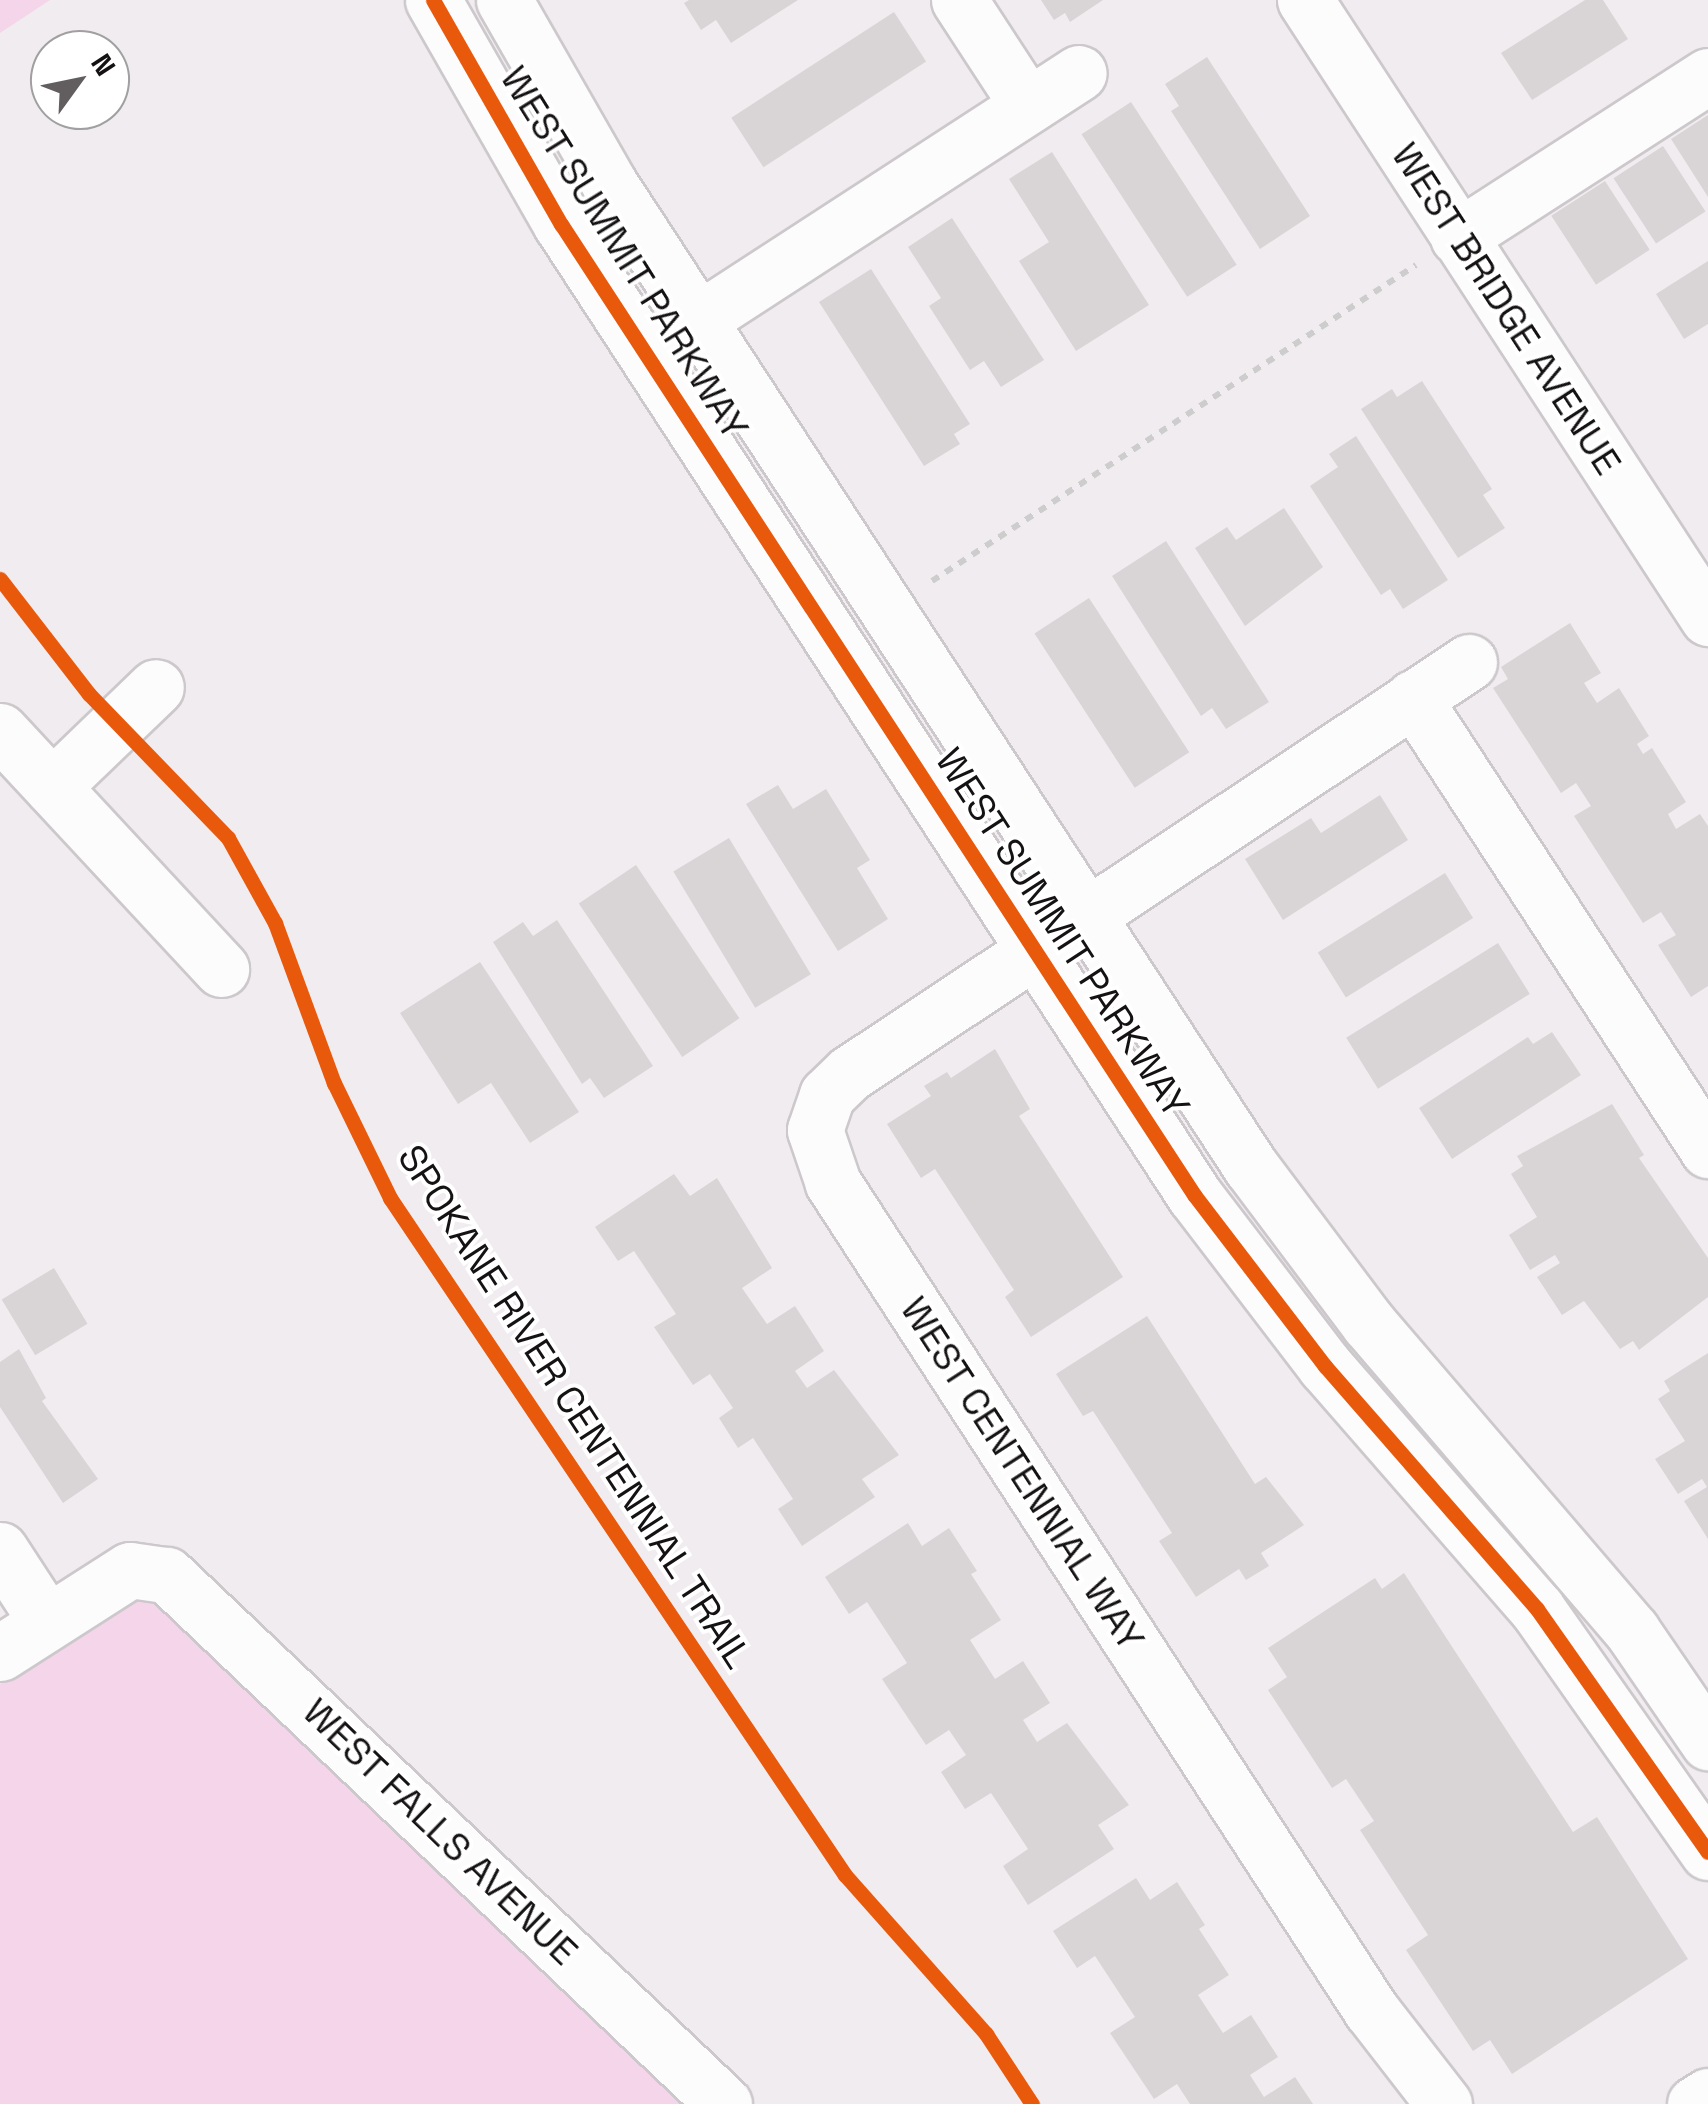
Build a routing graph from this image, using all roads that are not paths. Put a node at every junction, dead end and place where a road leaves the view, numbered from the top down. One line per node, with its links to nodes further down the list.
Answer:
1 (433, 0): 10 (street, WEST SUMMIT PARKWAY)
2 (504, 0): 9 (street, WEST SUMMIT PARKWAY)
3 (959, 0): 7 (street)
4 (1304, 0): 8 (street, WEST BRIDGE AVENUE)
5 (1079, 72): 7 (street)
6 (1708, 76): 8 (street)
7 (1028, 106): 9 (street)
8 (1458, 237): 11 (street, WEST BRIDGE AVENUE)
9 (698, 320): 10 (street); 17 (street, WEST SUMMIT PARKWAY)
10 (646, 354): 18 (street, WEST SUMMIT PARKWAY)
11 (1708, 618)
12 (1469, 662): 14 (street, WEST CENTENNIAL WAY)
13 (156, 687): 16 (street)
14 (1413, 698): 17 (street, WEST CENTENNIAL WAY); 20 (street)
15 (0, 731): 16 (street)
16 (52, 787): 19 (street)
17 (1085, 913): 18 (street, WEST CENTENNIAL WAY); 24 (street, WEST SUMMIT PARKWAY)
18 (1032, 948): 25 (street, WEST SUMMIT PARKWAY); 28 (street, WEST CENTENNIAL WAY)
19 (221, 969)
20 (1708, 1150)
21 (0, 1550): 22 (street)
22 (47, 1622): 23 (street); 27 (street, WEST FALLS AVENUE)
23 (0, 1653)
24 (1708, 1742)
25 (1708, 1852)
26 (1708, 2096): 29 (street)
27 (724, 2104)
28 (1444, 2104)
29 (1695, 2104)

